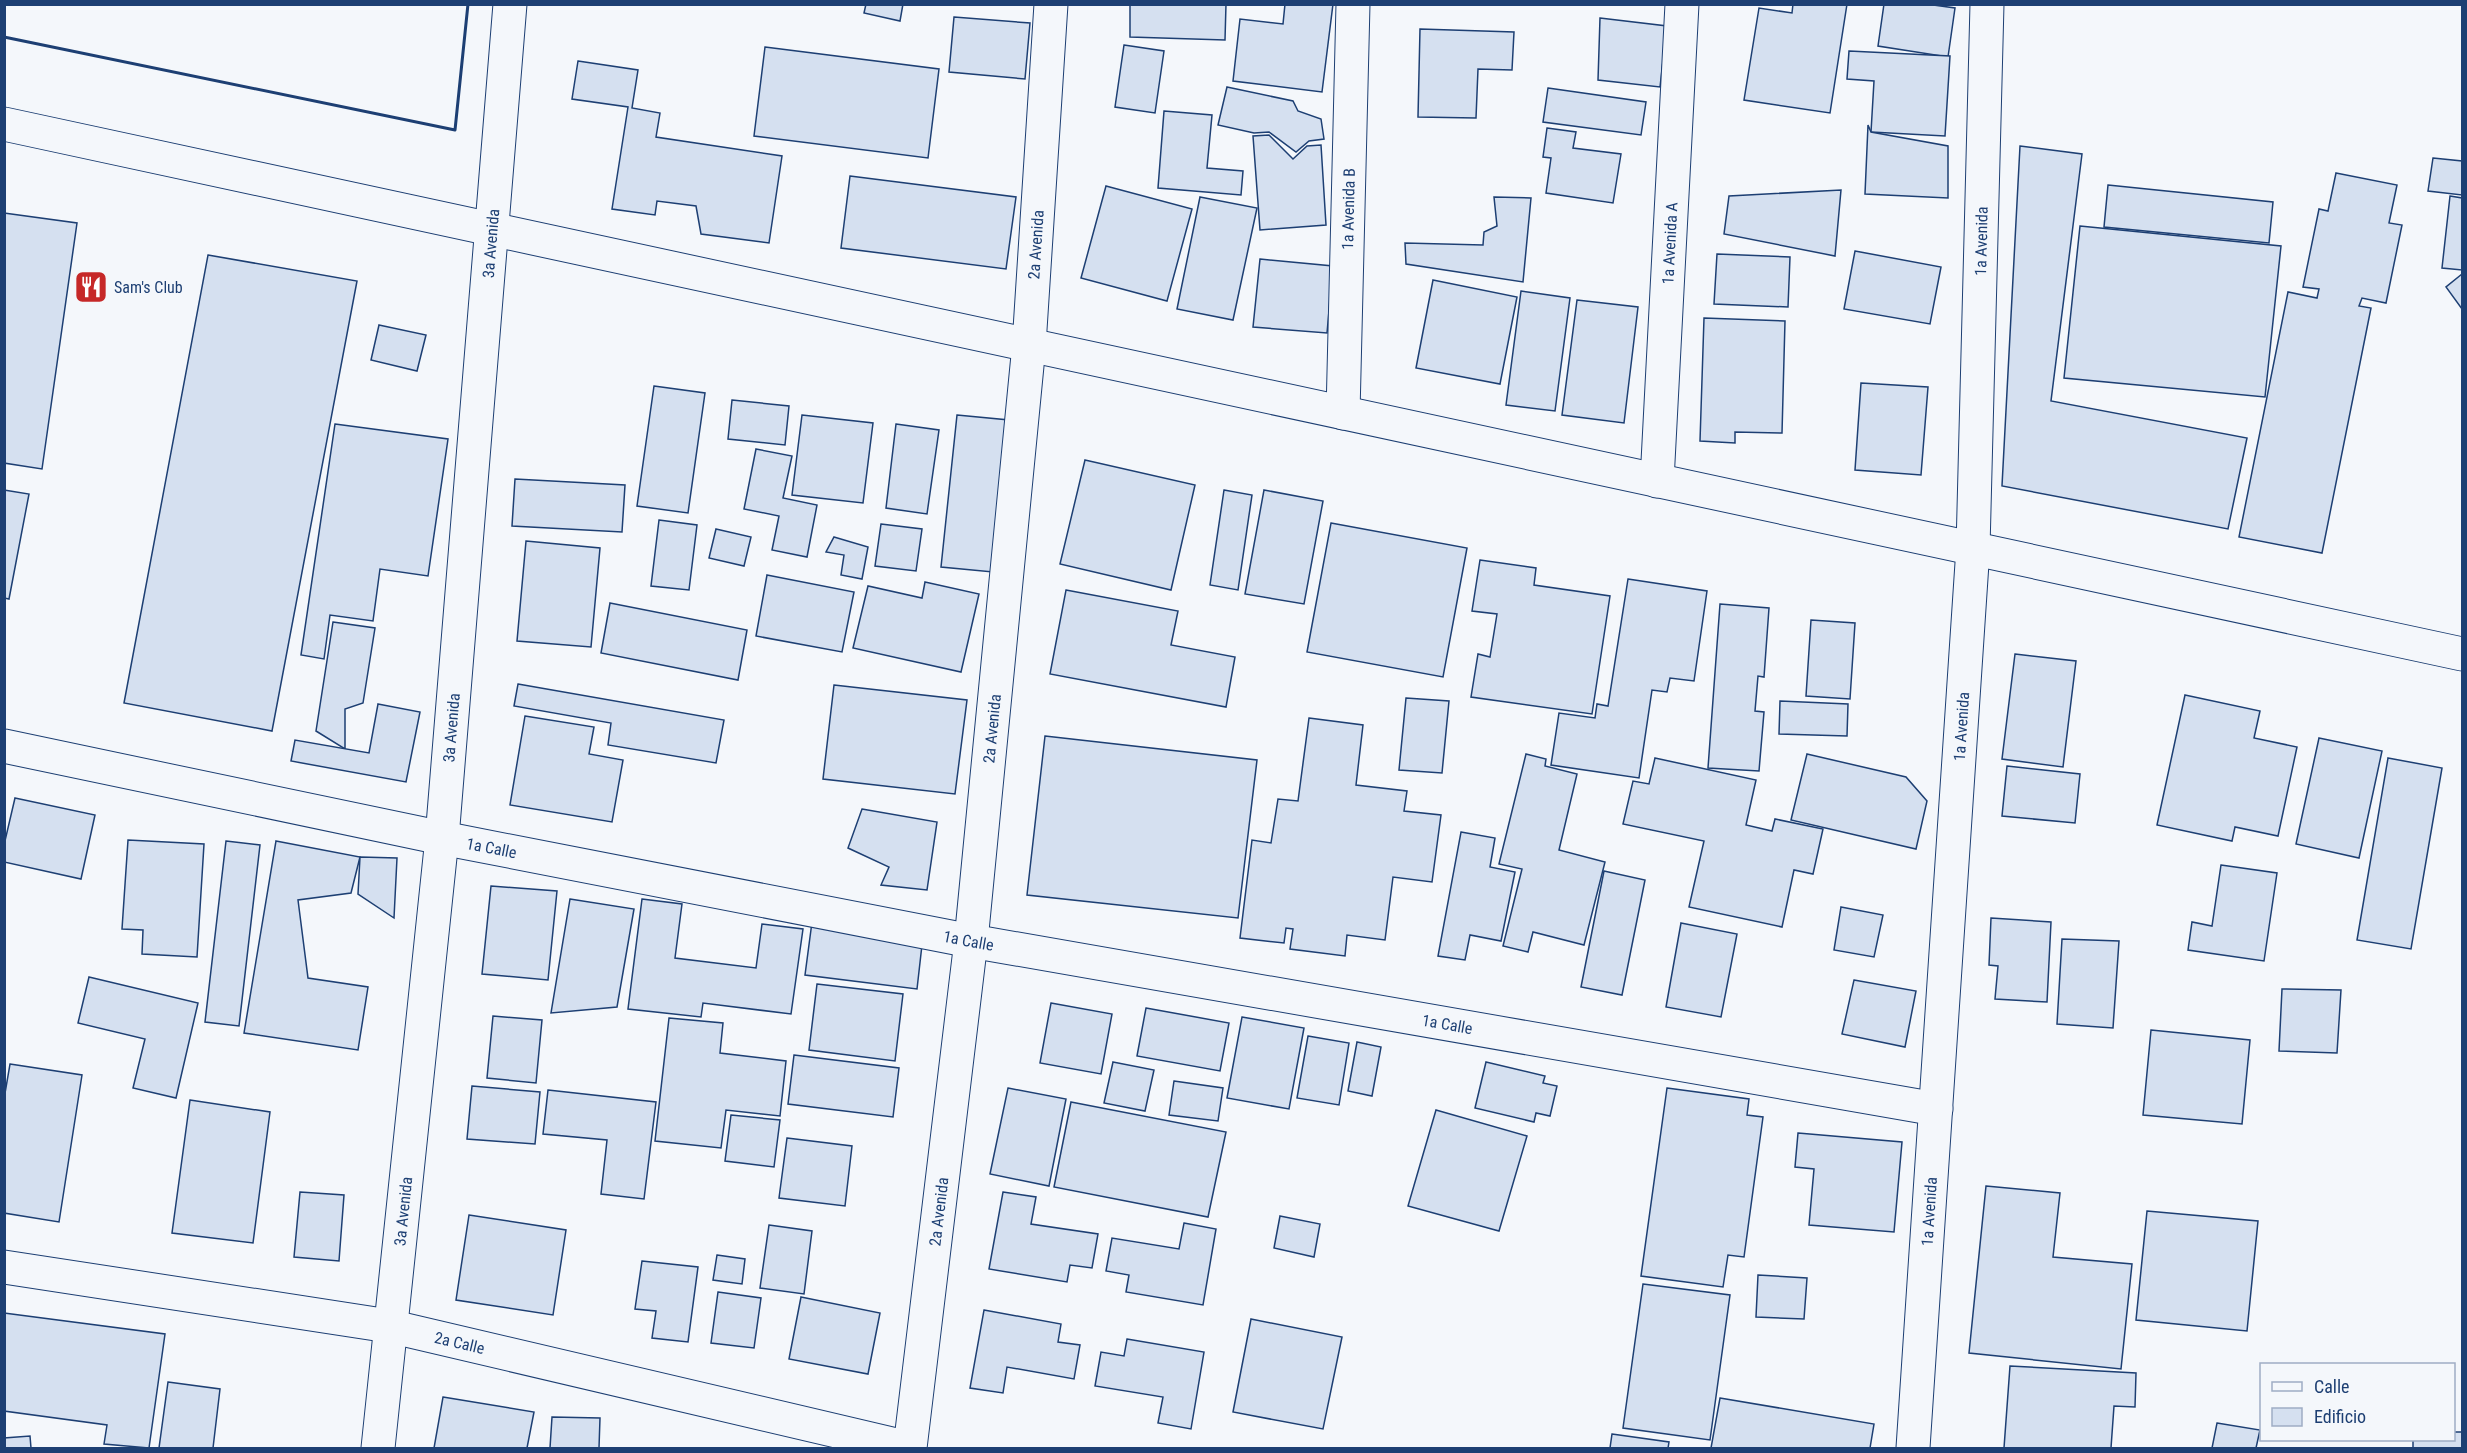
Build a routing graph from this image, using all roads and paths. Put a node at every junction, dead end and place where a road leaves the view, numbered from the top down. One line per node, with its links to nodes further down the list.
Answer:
1 (510, 4): 7 (street, 3a Avenida)
2 (1051, 4): 8 (street, 2a Avenida)
3 (1353, 4): 9 (street, 1a Avenida B)
4 (1682, 4): 10 (street, 1a Avenida A)
5 (1987, 4): 11 (street, 1a Avenida)
6 (4, 123): 7 (street)
7 (492, 229): 8 (street); 14 (street, 3a Avenida)
8 (1029, 345): 9 (street); 15 (street, 2a Avenida)
9 (1343, 413): 10 (street)
10 (1657, 481): 11 (street)
11 (1973, 548): 12 (street); 16 (street, 1a Avenida)
12 (2463, 654)
13 (4, 746): 14 (street, 1a Calle)
14 (442, 838): 15 (street, 1a Calle); 18 (street, 3a Avenida)
15 (971, 941): 16 (street, 1a Calle); 20 (street, 2a Avenida)
16 (1936, 1109): 21 (street, 1a Avenida)
17 (4, 1267): 18 (street, 2a Calle)
18 (389, 1326): 19 (street, 3a Avenida); 20 (street, 2a Calle)
19 (378, 1449)
20 (910, 1449)
21 (1913, 1449)

